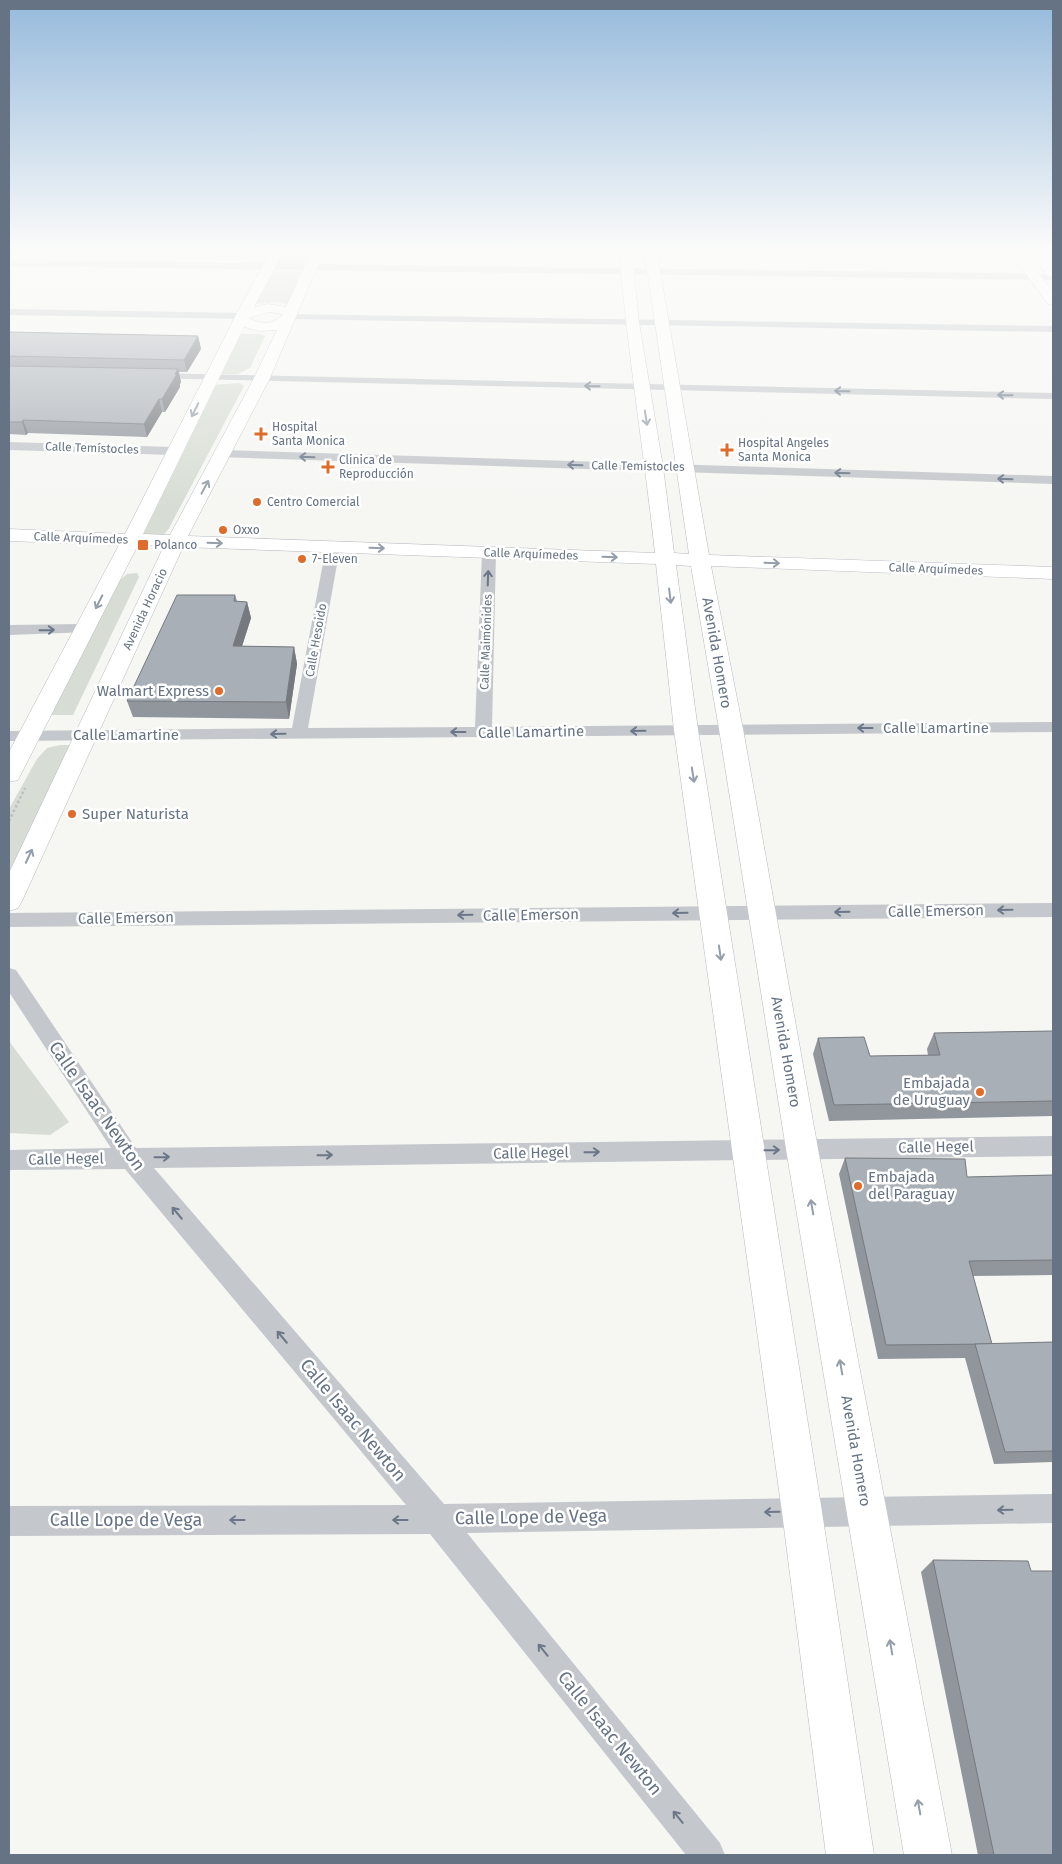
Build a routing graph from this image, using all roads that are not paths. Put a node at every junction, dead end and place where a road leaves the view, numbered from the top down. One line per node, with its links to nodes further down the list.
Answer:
1 (233, 335): 6 (street)
2 (281, 335): 7 (street, Avenida Horacio)
3 (646, 335): 8 (street, Avenida Homero)
4 (651, 335): 9 (street, Avenida Homero)
5 (143, 376): 6 (street)
6 (211, 377): 7 (street); 12 (street, one-way to 12)
7 (262, 378): 8 (street, one-way to 7); 13 (street, Avenida Horacio)
8 (641, 387): 9 (street); 14 (street, Avenida Homero, one-way to 14)
9 (671, 388): 10 (street, one-way to 9); 15 (street, Avenida Homero)
10 (1053, 396)
11 (9, 446): 12 (street, Calle Temístocles)
12 (174, 451): 18 (street)
13 (222, 454): 14 (street, Calle Temístocles, one-way to 13); 19 (street, Avenida Horacio, one-way to 13)
14 (654, 467): 15 (street, Calle Temístocles); 22 (street, Avenida Homero)
15 (686, 467): 16 (street, Calle Temístocles, one-way to 15); 23 (street, Avenida Homero)
16 (1053, 480)
17 (9, 535): 18 (street, Calle Arquímedes)
18 (131, 540): 19 (street, Calle Arquímedes); 26 (street)
19 (176, 541): 20 (street, Calle Arquímedes, one-way to 20); 24 (street, Avenida Horacio)
20 (333, 547): 21 (street, Calle Arquímedes, one-way to 21); 33 (street, Calle Hesoido)
21 (489, 552): 22 (street, Calle Arquímedes, one-way to 22); 32 (street, Calle Maimónides, one-way to 21)
22 (665, 560): 23 (street, Calle Arquímedes); 31 (street, Avenida Homero, one-way to 31)
23 (700, 561): 25 (street, Calle Arquímedes, one-way to 25); 30 (street, Avenida Homero)
24 (147, 569): 26 (street); 35 (street, Avenida Horacio)
25 (1053, 573)
26 (112, 577): 27 (street, one-way to 27)
27 (84, 629): 28 (street, one-way to 27); 34 (street)
28 (9, 630)
29 (1053, 727): 30 (street, Calle Lamartine, one-way to 30)
30 (732, 729): 31 (street, Calle Lamartine); 40 (street, Avenida Homero)
31 (686, 730): 32 (street, Calle Lamartine, one-way to 32); 39 (street, Avenida Homero, one-way to 39)
32 (483, 732): 33 (street, Calle Lamartine, one-way to 33)
33 (299, 734): 35 (street, Calle Lamartine, one-way to 35)
34 (19, 736): 35 (street, Calle Lamartine); 36 (street)
35 (86, 736): 37 (street, Avenida Horacio, one-way to 35)
36 (9, 774)
37 (9, 901)
38 (1053, 910): 40 (street, Calle Emerson, one-way to 40)
39 (714, 913): 40 (street, Calle Emerson); 41 (street, Calle Emerson, one-way to 41); 45 (street, Avenida Homero, one-way to 45)
40 (762, 913): 44 (street, Avenida Homero)
41 (9, 920)
42 (9, 976): 46 (street, Calle Isaac Newton)
43 (1053, 1146): 44 (street, Calle Hegel)
44 (802, 1149): 45 (street, Calle Hegel, one-way to 44); 50 (street, Avenida Homero, one-way to 44)
45 (748, 1150): 46 (street, Calle Hegel, one-way to 45); 49 (street, Avenida Homero)
46 (130, 1158): 47 (street, Calle Hegel); 51 (street, Calle Isaac Newton, one-way to 46)
47 (9, 1160)
48 (1053, 1510): 50 (street, Calle Lope de Vega, one-way to 50)
49 (802, 1512): 50 (street, Calle Lope de Vega); 51 (street, Calle Lope de Vega, one-way to 51); 54 (street, Avenida Homero)
50 (867, 1512): 55 (street, Avenida Homero, one-way to 50)
51 (437, 1519): 52 (street, Calle Lope de Vega, one-way to 52); 53 (street, Calle Isaac Newton, one-way to 51)
52 (9, 1521)
53 (708, 1855)
54 (850, 1855)
55 (928, 1855)

